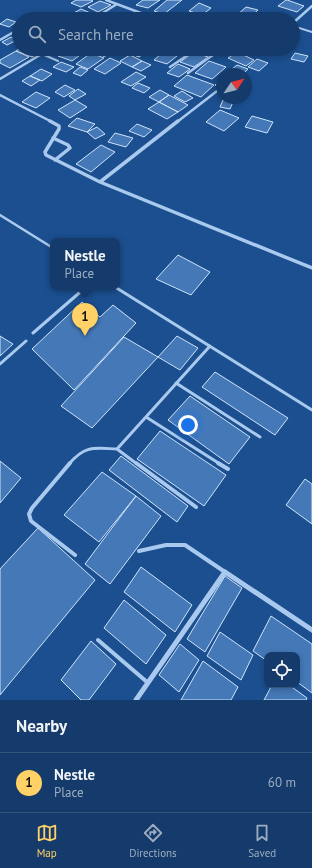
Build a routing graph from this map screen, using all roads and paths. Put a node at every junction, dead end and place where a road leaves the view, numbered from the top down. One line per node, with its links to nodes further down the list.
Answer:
1 (106, 0): 2 (street)
2 (117, 4): 4 (street); 5 (street)
3 (312, 6): 6 (street)
4 (104, 12)
5 (138, 12)
6 (300, 17)
7 (300, 27): 8 (lane)
8 (312, 32)
9 (12, 33): 10 (street)
10 (0, 40)
11 (39, 56): 18 (street)
12 (47, 56): 15 (lane)
13 (185, 56): 16 (street)
14 (212, 56): 17 (street)
15 (58, 60)
16 (170, 67)
17 (188, 73)
18 (0, 79)
19 (216, 92): 23 (street)
20 (0, 95): 21 (street)
21 (53, 138): 22 (street); 22 (street)
22 (55, 160): 23 (street)
23 (100, 182): 28 (street)
24 (0, 215): 25 (lane)
25 (3, 217): 26 (lane); 27 (lane)
26 (0, 219)
27 (50, 246)
28 (312, 268)
29 (83, 290): 31 (lane)
30 (120, 290): 33 (lane)
31 (33, 333)
32 (26, 341): 34 (lane)
33 (210, 346): 35 (lane); 36 (lane)
34 (0, 364)
35 (176, 383): 37 (lane); 38 (lane)
36 (312, 410)
37 (146, 417): 39 (lane); 40 (lane)
38 (260, 437)
39 (117, 449): 41 (lane); 43 (lane)
40 (228, 469)
41 (196, 507)
42 (139, 551): 44 (lane)
43 (75, 556)
44 (225, 572): 45 (street); 47 (street)
45 (312, 630)
46 (98, 640): 47 (lane)
47 (147, 682): 48 (street)
48 (136, 700)

